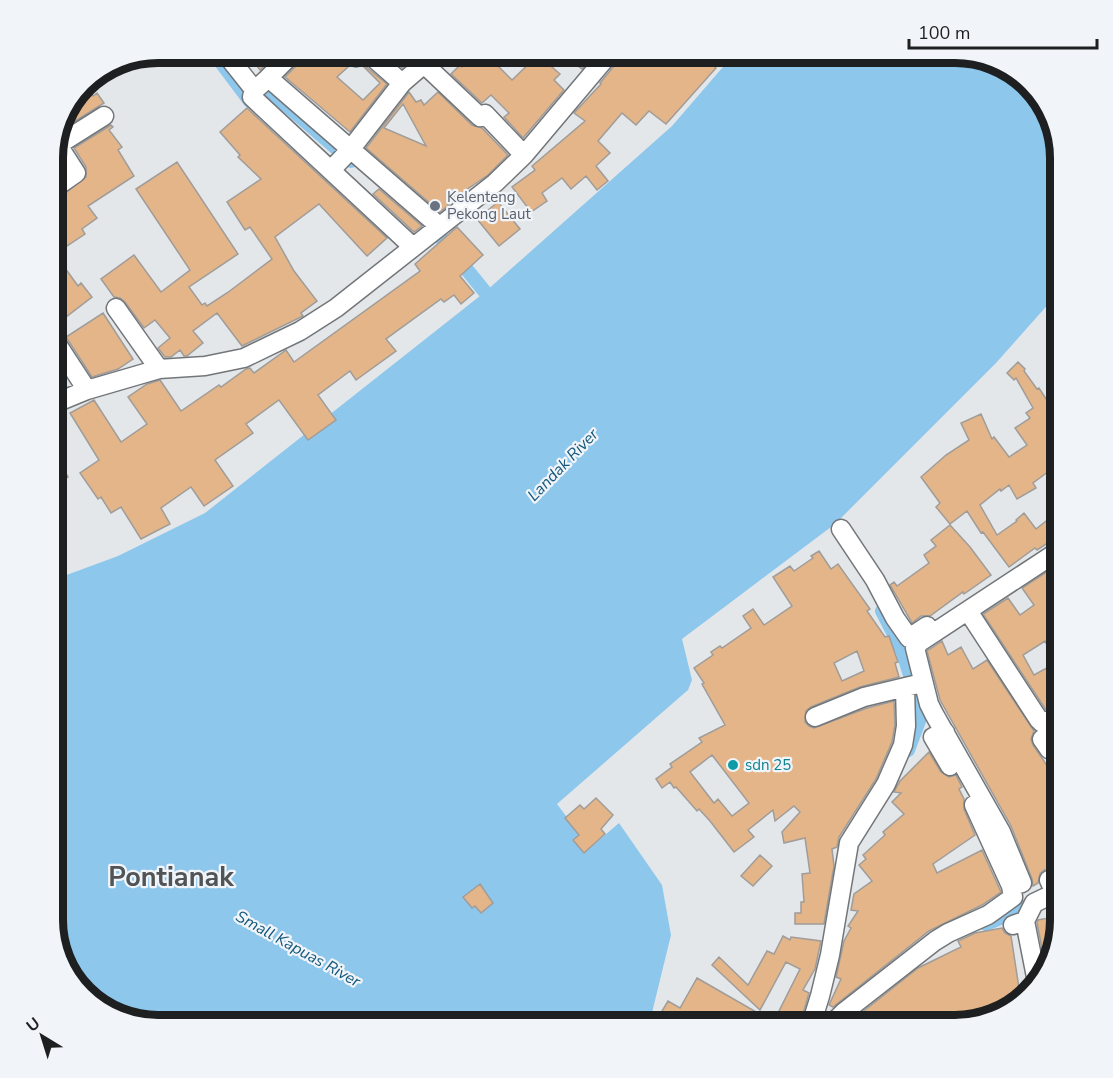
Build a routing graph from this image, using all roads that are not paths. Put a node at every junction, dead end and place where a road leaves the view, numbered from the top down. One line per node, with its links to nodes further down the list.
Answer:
1 (237, 63): 6 (street)
2 (282, 63): 6 (street)
3 (380, 63): 5 (street)
4 (602, 63): 11 (street)
5 (402, 83): 9 (street); 11 (street)
6 (260, 84): 9 (street); 12 (street)
7 (104, 116): 8 (street)
8 (65, 141)
9 (350, 150): 12 (street); 14 (street)
10 (63, 153): 13 (street)
11 (524, 156): 14 (street)
12 (331, 170): 15 (street)
13 (63, 182)
14 (433, 230): 15 (street)
15 (413, 247): 18 (street)
16 (117, 308): 18 (street)
17 (63, 353): 19 (street)
18 (159, 369): 19 (street)
19 (87, 390): 20 (street)
20 (63, 401)
21 (841, 529): 26 (street)
22 (1050, 544): 24 (street)
23 (1050, 555): 24 (street)
24 (1007, 579): 25 (street); 26 (street)
25 (968, 610): 26 (street); 30 (street)
26 (912, 643): 27 (street)
27 (925, 682): 28 (street); 36 (street)
28 (905, 687): 29 (street); 35 (street)
29 (815, 717)
30 (1050, 729)
31 (1050, 733): 32 (street)
32 (1050, 749)
33 (1050, 888): 34 (street)
34 (1034, 973)
35 (814, 1015)
36 (841, 1015)

